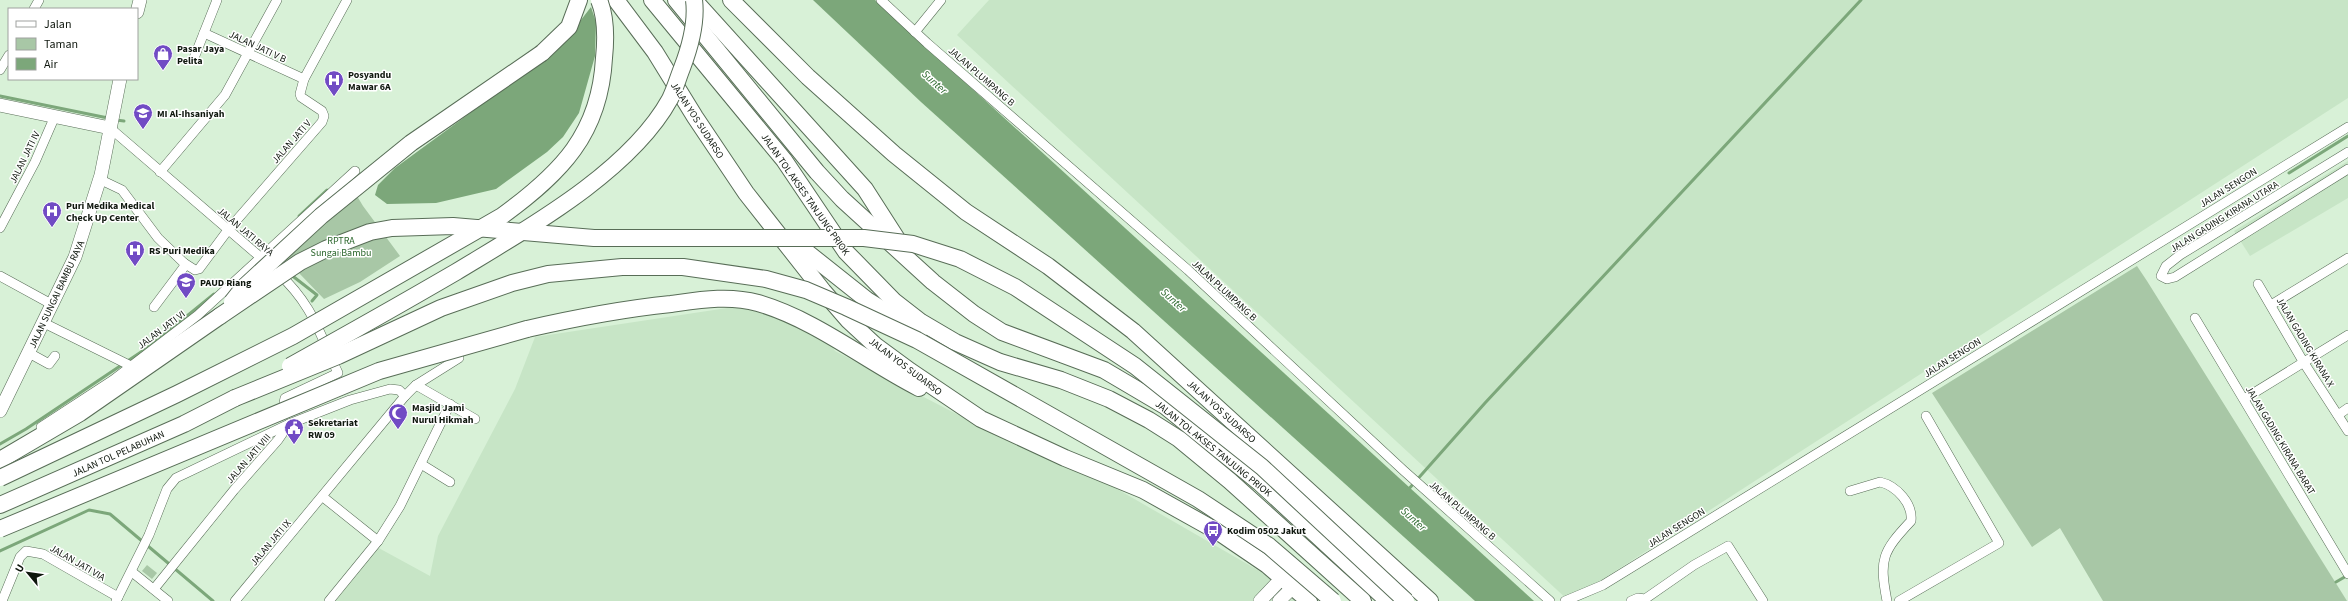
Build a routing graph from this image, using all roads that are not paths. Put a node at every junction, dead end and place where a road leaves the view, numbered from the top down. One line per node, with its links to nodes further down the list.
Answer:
1 (217, 0): 14 (street)
2 (277, 0): 15 (street)
3 (347, 0): 19 (street, JALAN JATI V)
4 (579, 0): 44 (highway, bridge)
5 (599, 0): 72 (highway, bridge)
6 (616, 0): 30 (highway, JALAN YOS SUDARSO)
7 (652, 0): 48 (highway, JALAN TOL AKSES TANJUNG PRIOK)
8 (676, 0): 37 (highway, JALAN TOL AKSES TANJUNG PRIOK)
9 (694, 0): 37 (highway); 57 (highway, bridge)
10 (731, 0): 95 (highway, JALAN YOS SUDARSO)
11 (881, 0): 13 (street, JALAN PLUMPANG B)
12 (941, 0): 13 (street)
13 (915, 32): 96 (street, JALAN PLUMPANG B)
14 (204, 33): 15 (street, JALAN JATI V B); 17 (street)
15 (246, 54): 19 (street, JALAN JATI V B); 26 (street)
16 (8, 57): 18 (street)
17 (194, 58)
18 (0, 70)
19 (304, 79): 32 (street, JALAN JATI V)
20 (120, 80): 23 (street, JALAN SUNGAI BAMBU RAYA)
21 (0, 104): 22 (street)
22 (56, 116): 23 (street); 31 (street, JALAN JATI IV)
23 (111, 123): 26 (street, JALAN JATI RAYA); 29 (street, JALAN SUNGAI BAMBU RAYA)
24 (2348, 127): 97 (street, JALAN SENGON)
25 (2348, 152): 33 (street, JALAN GADING KIRANA UTARA)
26 (163, 169): 32 (street, JALAN JATI RAYA)
27 (2348, 169): 34 (street, JALAN GADING KIRANA UTARA)
28 (355, 171): 35 (street, JALAN JATI VI)
29 (100, 179): 38 (street); 41 (street, JALAN SUNGAI BAMBU RAYA)
30 (746, 193): 48 (highway); 66 (highway, JALAN YOS SUDARSO)
31 (0, 228)
32 (230, 228): 35 (street, JALAN JATI RAYA); 38 (street)
33 (2221, 231): 34 (street); 34 (street, JALAN GADING KIRANA UTARA)
34 (2228, 244)
35 (262, 254): 53 (street, JALAN JATI VI); 54 (street, JALAN JATI RAYA)
36 (2348, 258): 42 (street)
37 (910, 260): 93 (highway, JALAN TOL AKSES TANJUNG PRIOK)
38 (184, 263): 43 (street)
39 (0, 276): 41 (street)
40 (2258, 284): 42 (street, JALAN GADING KIRANA X)
41 (52, 305): 46 (street, JALAN SUNGAI BAMBU RAYA)
42 (2271, 305): 52 (street, JALAN GADING KIRANA X)
43 (154, 307)
44 (220, 316): 70 (highway); 94 (highway, bridge)
45 (2195, 318): 58 (street, JALAN GADING KIRANA BARAT)
46 (44, 324): 49 (street, JALAN SUNGAI BAMBU RAYA); 53 (street)
47 (2348, 336): 52 (street)
48 (955, 342): 92 (highway, JALAN TOL AKSES TANJUNG PRIOK)
49 (29, 353): 50 (street); 62 (street, JALAN SUNGAI BAMBU RAYA)
50 (55, 356)
51 (459, 358): 55 (street, JALAN JATI IX)
52 (2304, 363): 58 (street); 63 (street, JALAN GADING KIRANA X)
53 (127, 364): 69 (street, JALAN JATI VI)
54 (338, 373): 59 (street, JALAN JATI RAYA); 67 (street)
55 (416, 385): 56 (street, JALAN JATI IX); 60 (street)
56 (405, 396): 59 (street); 75 (street, JALAN JATI IX)
57 (235, 398): 76 (highway, JALAN TOL PELABUHAN); 91 (highway, bridge)
58 (2244, 399): 79 (street, JALAN GADING KIRANA BARAT)
59 (350, 400): 67 (street)
60 (450, 404): 65 (street); 71 (street)
61 (2348, 408): 63 (street)
62 (0, 411)
63 (2338, 415): 68 (street, JALAN GADING KIRANA X)
64 (1926, 416): 101 (street)
65 (475, 419)
66 (981, 419): 77 (highway, bridge); 81 (highway, JALAN YOS SUDARSO)
67 (289, 424): 80 (street); 82 (street, JALAN JATI VIII)
68 (2348, 431)
69 (0, 452)
70 (0, 460)
71 (421, 464): 73 (street); 78 (street)
72 (0, 478)
73 (450, 482)
74 (1850, 491): 100 (street)
75 (323, 497): 78 (street); 86 (street, JALAN JATI IX)
76 (0, 505)
77 (0, 529)
78 (378, 541): 87 (street)
79 (2347, 570)
80 (132, 572): 82 (street); 83 (street)
81 (1287, 582): 88 (street); 89 (street); 90 (highway, JALAN YOS SUDARSO)
82 (154, 589): 85 (street)
83 (117, 599): 84 (street, JALAN JATI VIA)
84 (2, 601)
85 (168, 601)
86 (235, 601)
87 (329, 601)
88 (1260, 601)
89 (1279, 601)
90 (1309, 601)
91 (1333, 601)
92 (1363, 601)
93 (1388, 601)
94 (1406, 601)
95 (1430, 601)
96 (1550, 601)
97 (1565, 601)
98 (1631, 601): 99 (street)
99 (1763, 601)
100 (1888, 601)
101 (1899, 601)

